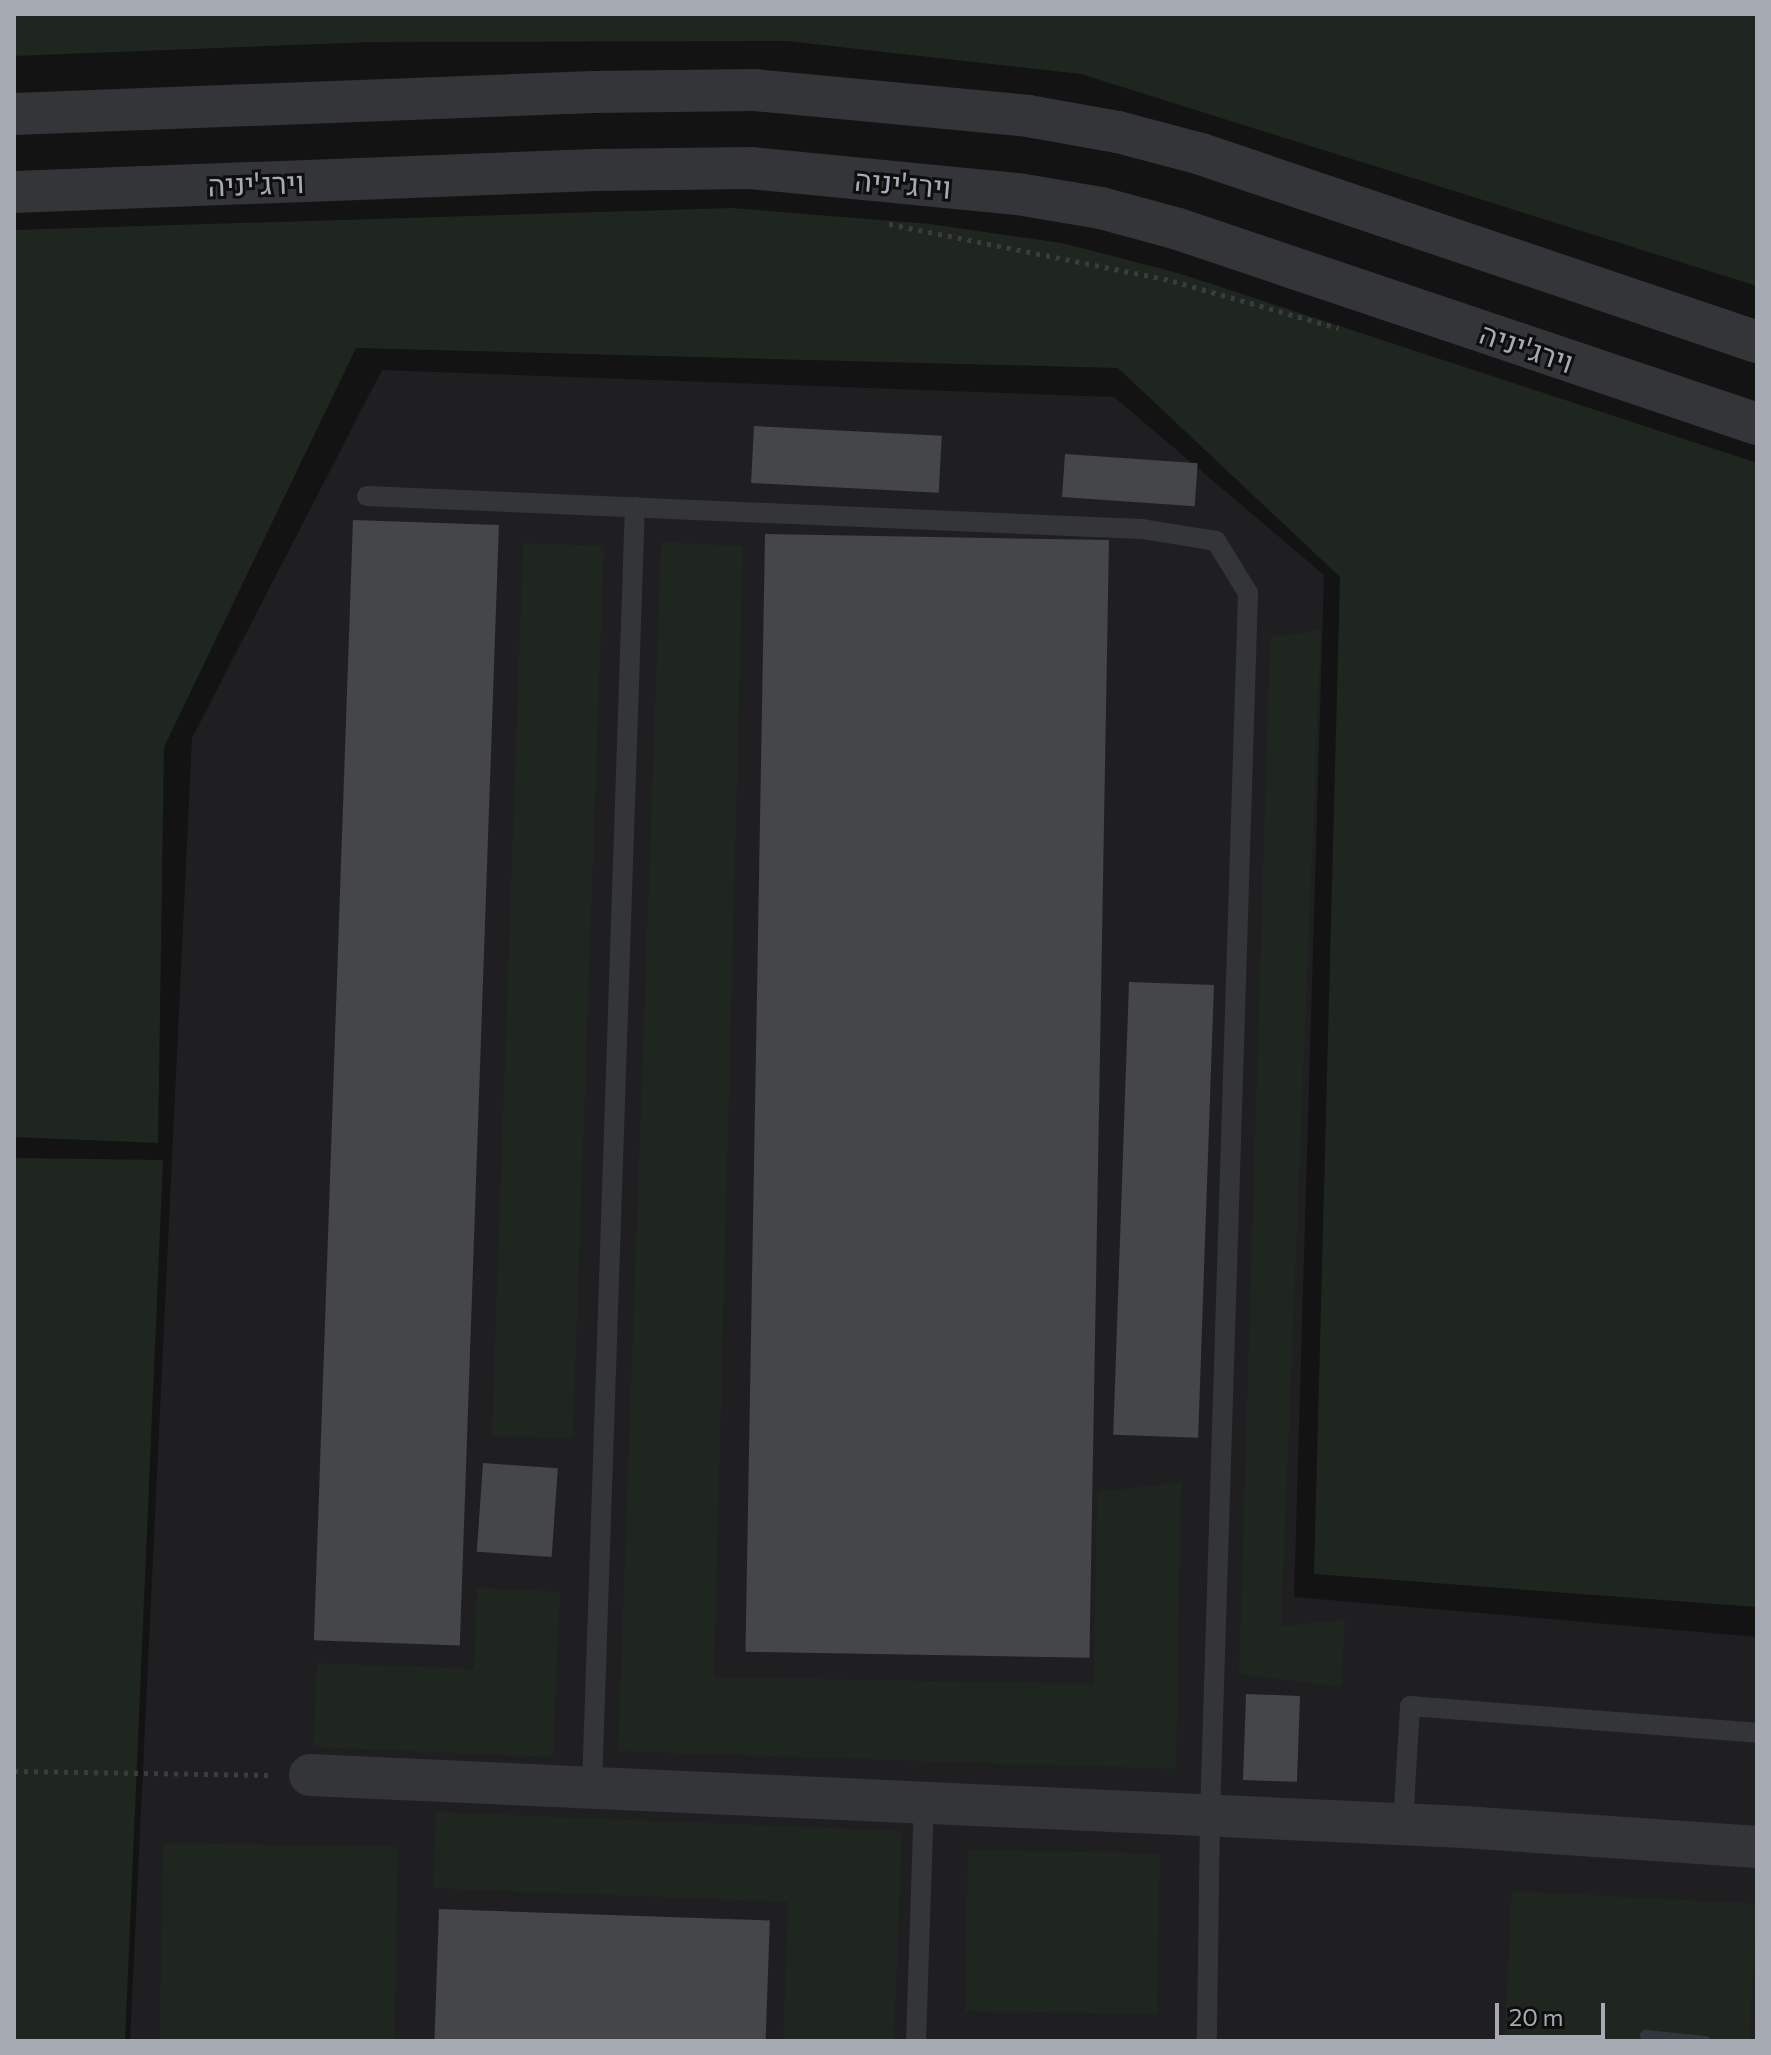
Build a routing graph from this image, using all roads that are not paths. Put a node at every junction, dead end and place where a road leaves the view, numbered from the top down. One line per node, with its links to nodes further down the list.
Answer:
1 (14, 114): 3 (street)
2 (14, 192): 4 (street, וירג'יניה)
3 (1757, 342)
4 (1757, 424)
5 (367, 496): 6 (lane)
6 (635, 507): 9 (lane); 11 (lane)
7 (1757, 1733): 12 (lane)
8 (310, 1775): 9 (street)
9 (592, 1787): 10 (street)
10 (924, 1803): 11 (street); 14 (lane)
11 (1210, 1815): 12 (street); 15 (lane)
12 (1403, 1824): 13 (street)
13 (1757, 1847)
14 (916, 2041)
15 (1207, 2041)

